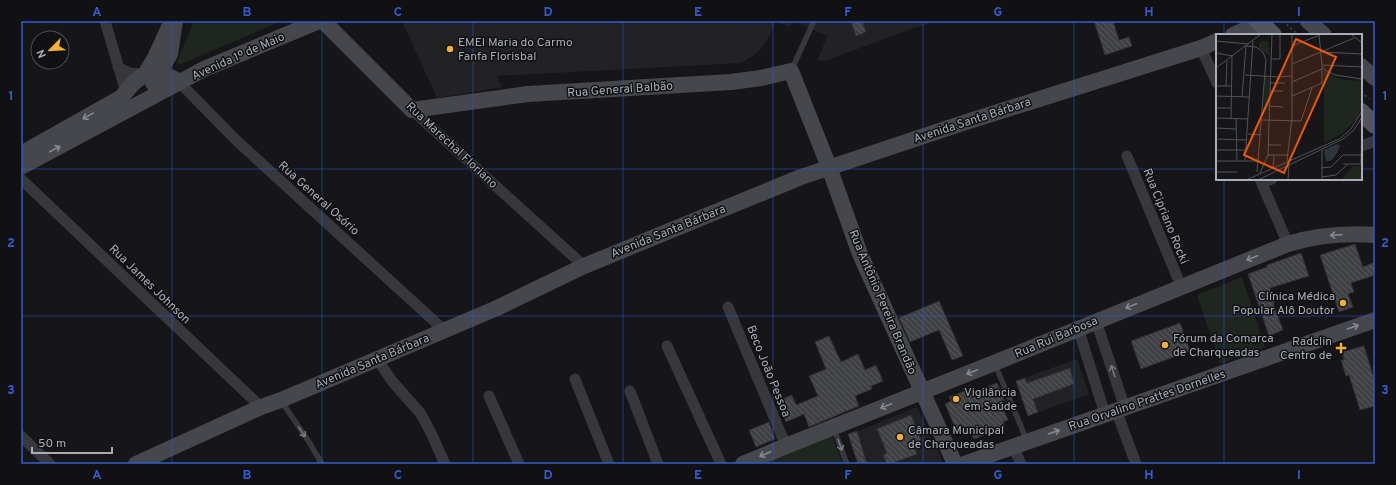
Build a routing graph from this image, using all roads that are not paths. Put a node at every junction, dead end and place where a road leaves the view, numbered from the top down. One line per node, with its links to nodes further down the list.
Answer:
1 (105, 21): 13 (street)
2 (174, 21): 12 (street); 16 (street)
3 (320, 21): 19 (street, Avenida 1º de Maio)
4 (323, 21): 23 (street, Rua Marechal Floriano)
5 (814, 21): 15 (lane)
6 (1308, 21): 9 (street)
7 (1264, 26): 8 (street)
8 (1236, 34)
9 (1323, 34)
10 (1216, 41): 11 (street, Avenida Santa Bárbara)
11 (1201, 48): 18 (street); 30 (street, Avenida Santa Bárbara)
12 (170, 54): 16 (street); 19 (street)
13 (118, 67): 16 (street); 20 (street)
14 (1362, 67): 17 (street)
15 (791, 71): 23 (street, Rua General Balbão); 30 (street, Rua Antônio Pereira Brandão)
16 (151, 74): 19 (street, Avenida 1º de Maio); 20 (street); 21 (street)
17 (1375, 78)
18 (1216, 81)
19 (179, 82): 21 (street, Avenida 1º de Maio); 41 (street, Rua General Osório)
20 (126, 92): 21 (street); 27 (street, one-way to 27)
21 (143, 101): 29 (street, Avenida 1º de Maio, one-way to 21)
22 (1366, 106): 24 (main road)
23 (412, 110): 35 (street, Rua Marechal Floriano)
24 (1375, 125)
25 (1375, 141): 26 (street)
26 (1362, 146)
27 (21, 154)
28 (1127, 156): 36 (street, Rua Cipriano Rocki)
29 (21, 167)
30 (829, 167): 35 (street, Avenida Santa Bárbara); 47 (street, Rua Antônio Pereira Brandão)
31 (21, 179): 50 (street, Rua James Johnson)
32 (1265, 180): 34 (street)
33 (1375, 235): 34 (street, Rua Rui Barbosa, one-way to 34)
34 (1288, 244): 36 (street, Rua Rui Barbosa, one-way to 36)
35 (584, 266): 41 (street, Avenida Santa Bárbara)
36 (1181, 286): 38 (street, Rua Rui Barbosa, one-way to 38)
37 (728, 307): 55 (street, Beco João Pessoa)
38 (1096, 320): 40 (street, Rua Rui Barbosa); 51 (street, one-way to 38)
39 (1375, 320): 51 (street, Rua Orvalino Prattes Dornelles, one-way to 39)
40 (1078, 328): 44 (street, Rua Rui Barbosa); 51 (street)
41 (444, 330): 43 (street, Avenida Santa Bárbara)
42 (667, 346): 63 (street)
43 (377, 359): 49 (street, Avenida Santa Bárbara); 59 (street)
44 (994, 363): 47 (street, Rua Rui Barbosa, one-way to 47); 54 (lane)
45 (575, 379): 61 (street)
46 (630, 392): 62 (street)
47 (922, 392): 52 (street, Rua Rui Barbosa, one-way to 52); 66 (street, Rua Antônio Pereira Brandão)
48 (489, 396): 60 (street)
49 (281, 400): 50 (street, Avenida Santa Bárbara); 58 (lane, one-way to 58)
50 (260, 407): 57 (street, Avenida Santa Bárbara)
51 (1115, 411): 54 (street, Rua Orvalino Prattes Dornelles, one-way to 51); 69 (street)
52 (834, 426): 55 (street, Rua Rui Barbosa); 65 (lane, one-way to 65)
53 (21, 436): 56 (street)
54 (1020, 444): 67 (street, Rua Orvalino Prattes Dornelles); 68 (street)
55 (786, 446): 64 (street, Rua Rui Barbosa, one-way to 64)
56 (50, 464)
57 (136, 464)
58 (322, 464)
59 (445, 464)
60 (519, 464)
61 (609, 464)
62 (658, 464)
63 (721, 464)
64 (743, 464)
65 (847, 464)
66 (955, 464)
67 (964, 464)
68 (1021, 464)
69 (1136, 464)

